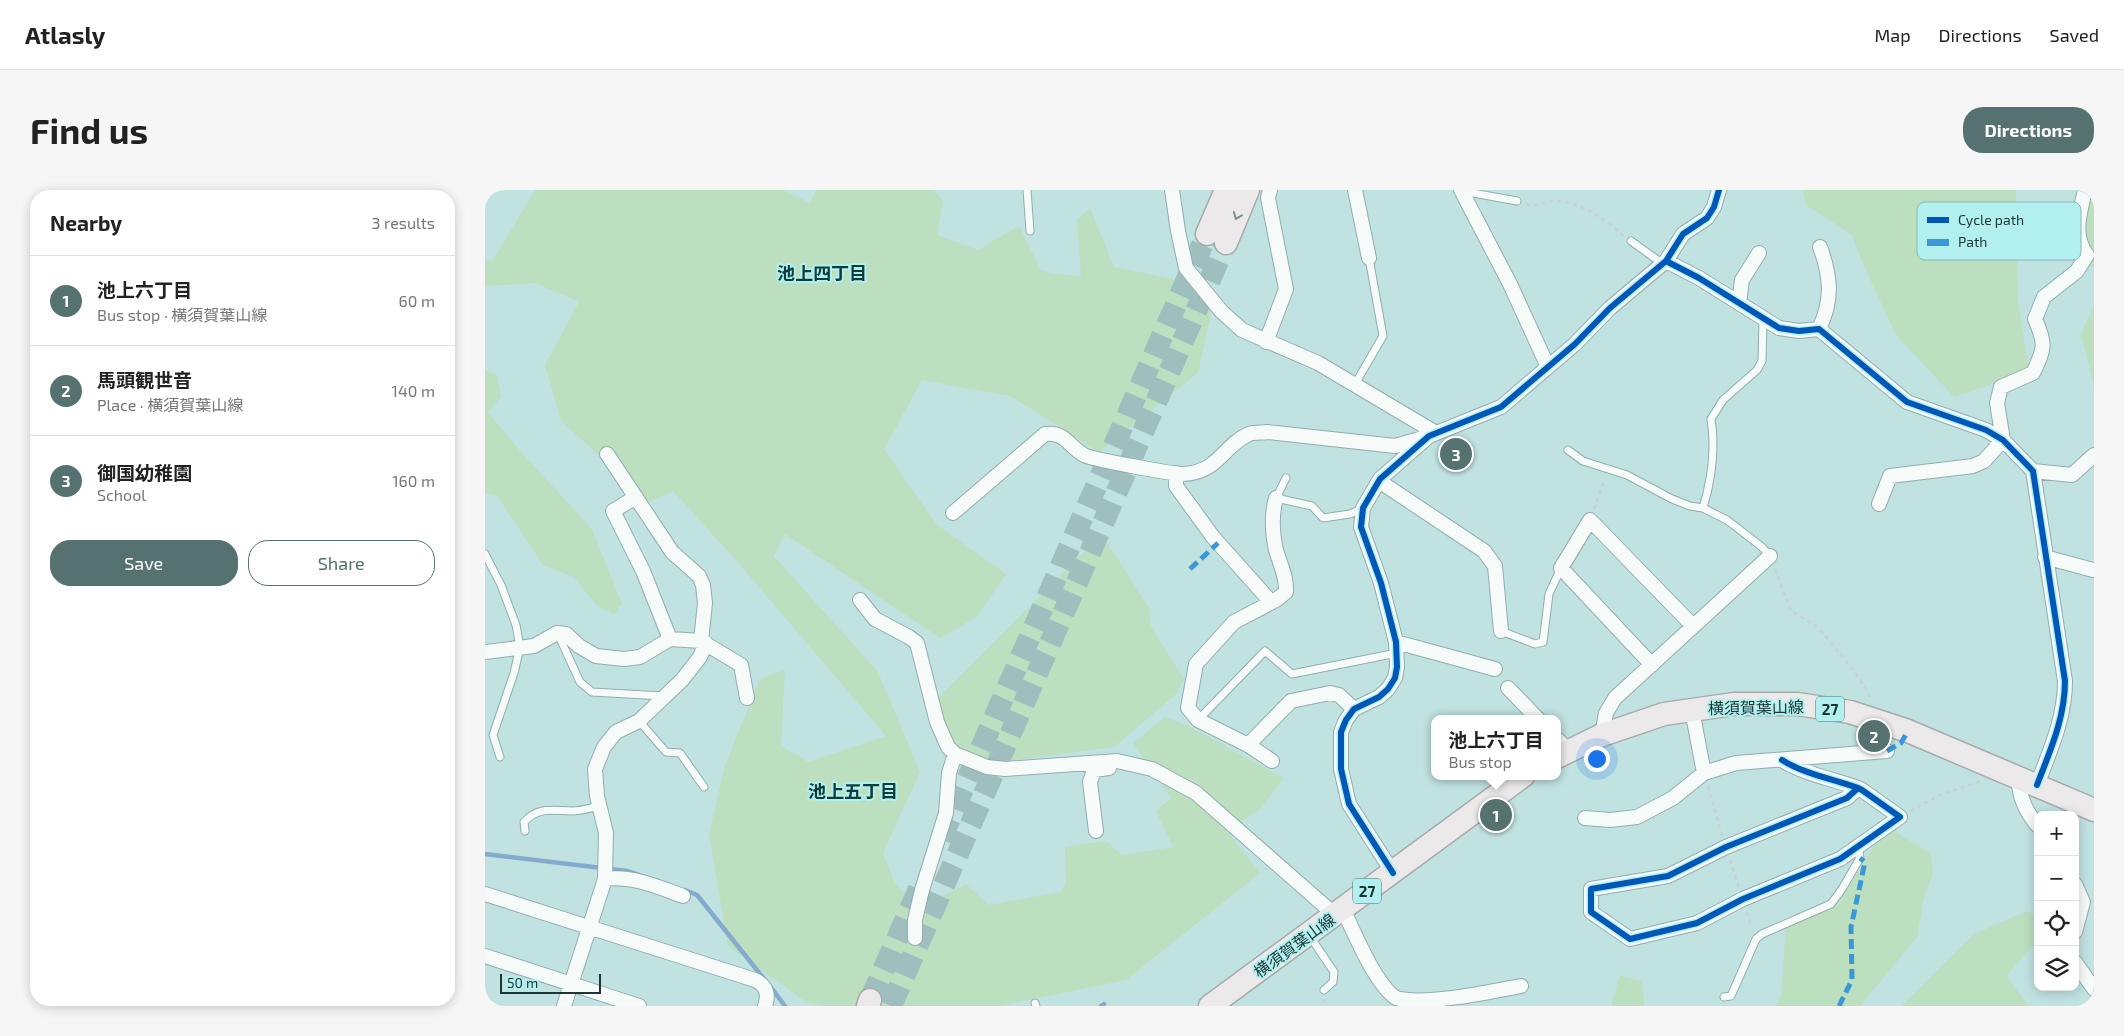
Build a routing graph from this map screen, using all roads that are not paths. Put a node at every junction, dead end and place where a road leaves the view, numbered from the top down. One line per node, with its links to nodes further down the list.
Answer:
1 (1027, 190): 12 (lane)
2 (1172, 190): 22 (street)
3 (1226, 190): 4 (main road, one-way to 3)
4 (1248, 190)
5 (1270, 190): 22 (street)
6 (1355, 190): 17 (street)
7 (1460, 190): 10 (lane); 23 (street)
8 (1719, 190): 18 (street)
9 (2085, 190): 11 (street)
10 (1517, 201)
11 (2081, 210)
12 (1030, 231)
13 (1631, 242): 18 (lane)
14 (1820, 247): 21 (street)
15 (2081, 247): 26 (street)
16 (1759, 253): 19 (street)
17 (1369, 258): 24 (lane)
18 (1665, 263): 19 (street); 23 (street)
19 (1739, 303): 20 (street)
20 (1763, 320): 21 (street); 38 (lane)
21 (1819, 329): 26 (street)
22 (1266, 342): 24 (street)
23 (1548, 367): 25 (street)
24 (1355, 384): 25 (street)
25 (1433, 435): 31 (street); 33 (street)
26 (2003, 440): 30 (street); 36 (street)
27 (1568, 450): 38 (lane)
28 (607, 454): 34 (street)
29 (2094, 455): 30 (street)
30 (2033, 471): 42 (street)
31 (1176, 473): 39 (street); 46 (street)
32 (1287, 478): 35 (lane)
33 (1379, 482): 37 (street); 48 (street)
34 (636, 498): 50 (street); 51 (street)
35 (1276, 498): 37 (lane); 46 (street)
36 (1879, 504)
37 (1363, 508): 53 (street)
38 (1703, 508): 41 (lane)
39 (953, 513)
40 (485, 554): 52 (lane)
41 (1770, 556): 47 (street)
42 (2045, 557): 44 (street); 76 (street)
43 (1561, 568): 47 (street); 48 (lane); 55 (street)
44 (2093, 570)
45 (860, 600): 69 (street)
46 (1271, 602): 63 (street)
47 (1693, 626): 55 (street)
48 (1501, 631)
49 (557, 633): 50 (street); 52 (street); 58 (lane)
50 (670, 639): 51 (street)
51 (703, 642): 58 (street); 59 (street)
52 (520, 647): 54 (street); 70 (lane)
53 (1396, 648): 56 (street); 60 (street); 63 (lane)
54 (485, 652)
55 (1652, 665): 65 (street)
56 (1495, 668)
57 (1509, 688): 62 (street)
58 (663, 696): 64 (street)
59 (747, 698)
60 (1355, 709): 66 (street); 86 (street)
61 (1692, 710): 65 (main road, 横須賀葉山線 / 27); 74 (street); 76 (main road, 横須賀葉山線 / 27)
62 (1534, 715)
63 (1198, 720): 66 (street)
64 (639, 721): 77 (lane); 79 (street)
65 (1602, 735): 67 (main road, 横須賀葉山線 / 27)
66 (1248, 745): 73 (street)
67 (1561, 749)
68 (1887, 751): 72 (street)
69 (955, 754): 71 (street); 95 (street)
70 (500, 758)
71 (1117, 760): 84 (street); 91 (street)
72 (1782, 760): 74 (street); 78 (street)
73 (1272, 761)
74 (1705, 773): 81 (street)
75 (1518, 780): 86 (main road, 横須賀葉山線 / 27)
76 (2028, 781): 80 (main road, 横須賀葉山線 / 27); 82 (street)
77 (704, 786)
78 (1858, 788): 85 (street); 85 (street)
79 (601, 806): 83 (lane); 87 (street)
80 (2094, 810)
81 (1585, 818)
82 (2034, 821)
83 (525, 830)
84 (1096, 831)
85 (1858, 846): 102 (lane)
86 (1393, 873): 91 (main road, 横須賀葉山線 / 27)
87 (605, 878): 90 (street); 93 (street)
88 (2079, 893): 92 (street)
89 (485, 894): 93 (street)
90 (683, 896)
91 (1339, 912): 94 (main road, 横須賀葉山線 / 27); 103 (street)
92 (2079, 917)
93 (588, 928): 98 (street); 106 (street)
94 (1309, 935): 101 (lane); 107 (main road, 横須賀葉山線 / 27)
95 (915, 938)
96 (485, 956): 98 (street)
97 (2079, 967): 100 (street)
98 (570, 984): 104 (street); 105 (street)
99 (1521, 986): 103 (street)
100 (2094, 988)
101 (1324, 990)
102 (1724, 997)
103 (1419, 1005)
104 (564, 1006)
105 (639, 1006)
106 (765, 1006)
107 (1210, 1006)

